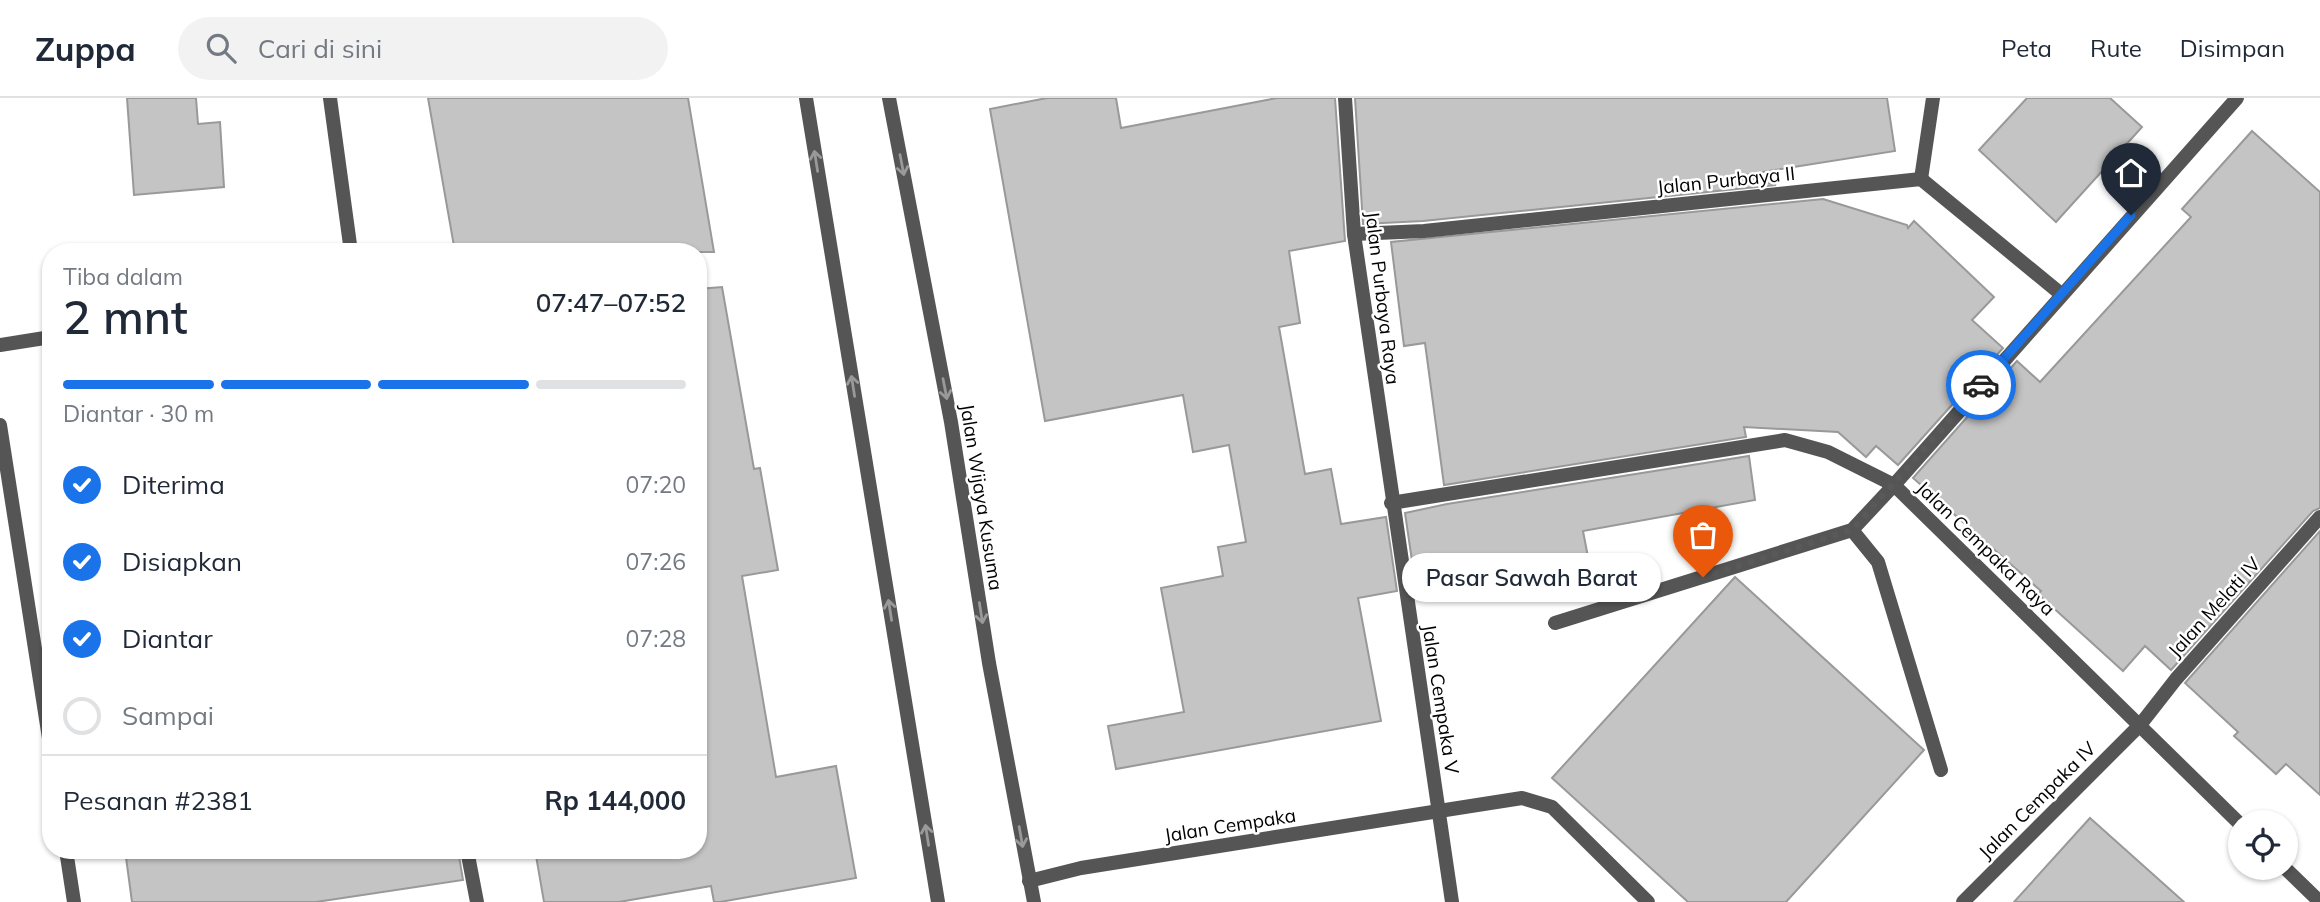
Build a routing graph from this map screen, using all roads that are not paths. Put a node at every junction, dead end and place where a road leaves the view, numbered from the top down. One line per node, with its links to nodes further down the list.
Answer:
1 (330, 98): 9 (street)
2 (806, 98): 30 (street, one-way to 2)
3 (889, 98): 27 (street, Jalan Wijaya Kusuma, one-way to 27)
4 (1345, 98): 8 (street, Jalan Purbaya Raya)
5 (1933, 98): 7 (street)
6 (2237, 98): 10 (street)
7 (1921, 179): 8 (street, Jalan Purbaya II); 10 (street)
8 (1354, 234): 15 (street, Jalan Purbaya Raya)
9 (350, 243)
10 (2061, 293): 14 (street)
11 (42, 338): 12 (street)
12 (0, 345)
13 (0, 425): 19 (street)
14 (1894, 485): 15 (street, Jalan Cempaka Raya); 17 (street); 20 (street, Jalan Cempaka Raya)
15 (1391, 503): 22 (street, Jalan Cempaka V)
16 (2320, 517): 20 (street, Jalan Melati IV)
17 (1852, 530): 18 (street); 21 (street)
18 (1555, 623)
19 (42, 693)
20 (2140, 725): 23 (street, Jalan Cempaka Raya); 34 (street, Jalan Cempaka IV)
21 (1941, 769)
22 (1439, 811): 27 (street, Jalan Cempaka); 32 (street, Jalan Cempaka V); 33 (street, Jalan Cempaka)
23 (2228, 812)
24 (67, 859): 28 (street)
25 (469, 859): 29 (street)
26 (2297, 880): 35 (street)
27 (1029, 881): 31 (street, Jalan Wijaya Kusuma)
28 (74, 902)
29 (477, 902)
30 (938, 902)
31 (1034, 902)
32 (1452, 902)
33 (1648, 902)
34 (1963, 902)
35 (2320, 902)

